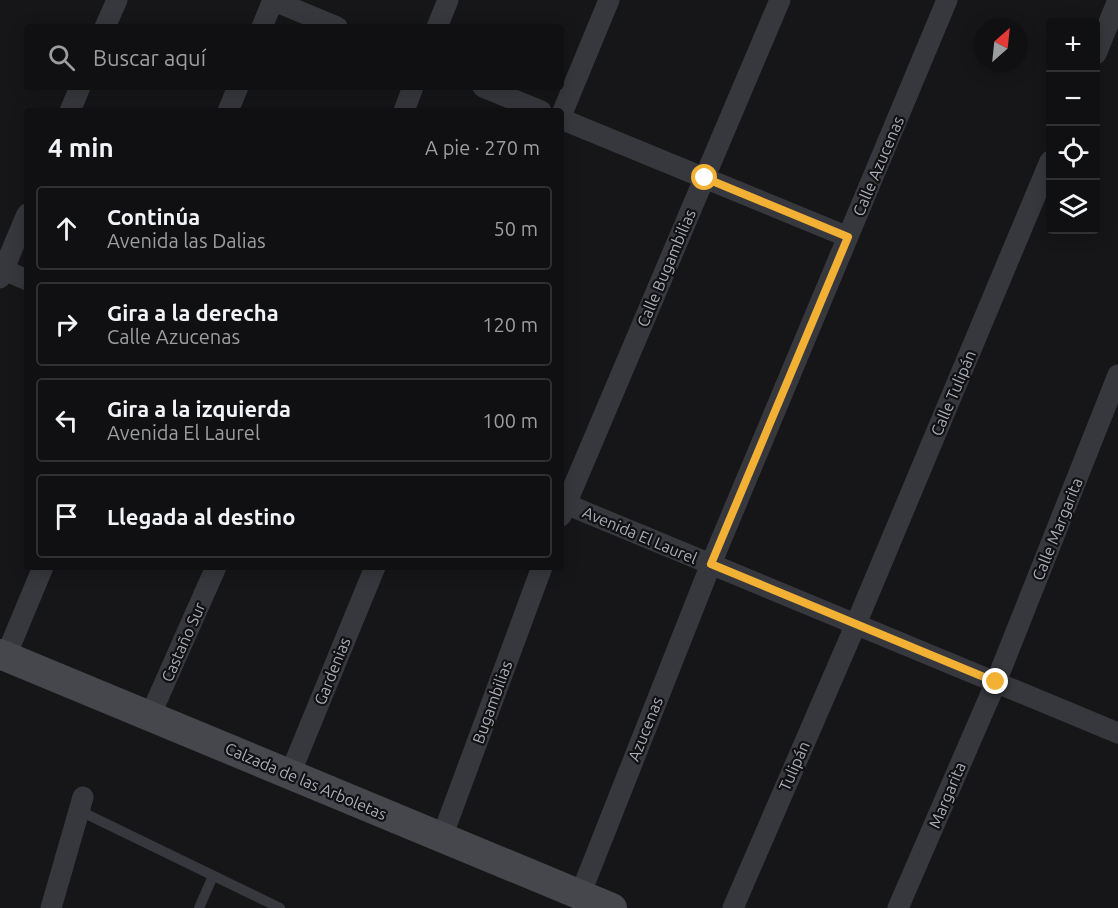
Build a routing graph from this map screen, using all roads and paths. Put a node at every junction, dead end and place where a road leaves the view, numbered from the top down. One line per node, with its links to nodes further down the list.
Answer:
1 (117, 0): 8 (street)
2 (273, 0): 9 (street); 10 (street)
3 (448, 0): 11 (street)
4 (609, 0): 21 (street)
5 (780, 0): 24 (street, Calle Bugambilias)
6 (947, 0): 26 (street, Calle Azucenas)
7 (1118, 0): 12 (street)
8 (106, 24)
9 (263, 24)
10 (330, 24)
11 (438, 24)
12 (1100, 42)
13 (79, 90): 17 (street)
14 (237, 90): 18 (street)
15 (412, 90): 19 (street)
16 (490, 90): 20 (street)
17 (71, 108)
18 (229, 108)
19 (405, 108)
20 (534, 108)
21 (564, 111)
22 (564, 119): 24 (street)
23 (1046, 171): 37 (street, Calle Tulipán)
24 (705, 178): 26 (street); 30 (street, Calle Bugambilias)
25 (24, 221): 27 (street)
26 (848, 237): 32 (street, Calle Azucenas)
27 (1, 272): 28 (street)
28 (24, 279)
29 (1118, 375): 39 (street, Calle Margarita)
30 (564, 505)
31 (564, 507): 32 (street, Avenida El Laurel)
32 (711, 564): 37 (street, Avenida El Laurel); 46 (street, Azucenas)
33 (41, 570): 38 (street)
34 (215, 570): 40 (street, Castaño Sur)
35 (374, 570): 42 (street, Gardenias)
36 (541, 570): 44 (street, Bugambilias)
37 (856, 624): 39 (street, Avenida El Laurel); 51 (street, Tulipán)
38 (3, 655): 40 (street, Calzada de las Arboletas)
39 (996, 682): 41 (street, Avenida El Laurel); 52 (street, Margarita)
40 (150, 716): 42 (street, Calzada de las Arboletas)
41 (1118, 733)
42 (290, 774): 44 (street, Calzada de las Arboletas)
43 (80, 803): 45 (lane); 47 (street)
44 (442, 837): 46 (street, Calzada de las Arboletas)
45 (213, 876): 48 (lane); 49 (lane)
46 (580, 894): 50 (street, Calzada de las Arboletas)
47 (51, 908)
48 (199, 908)
49 (280, 908)
50 (612, 908)
51 (733, 908)
52 (898, 908)

